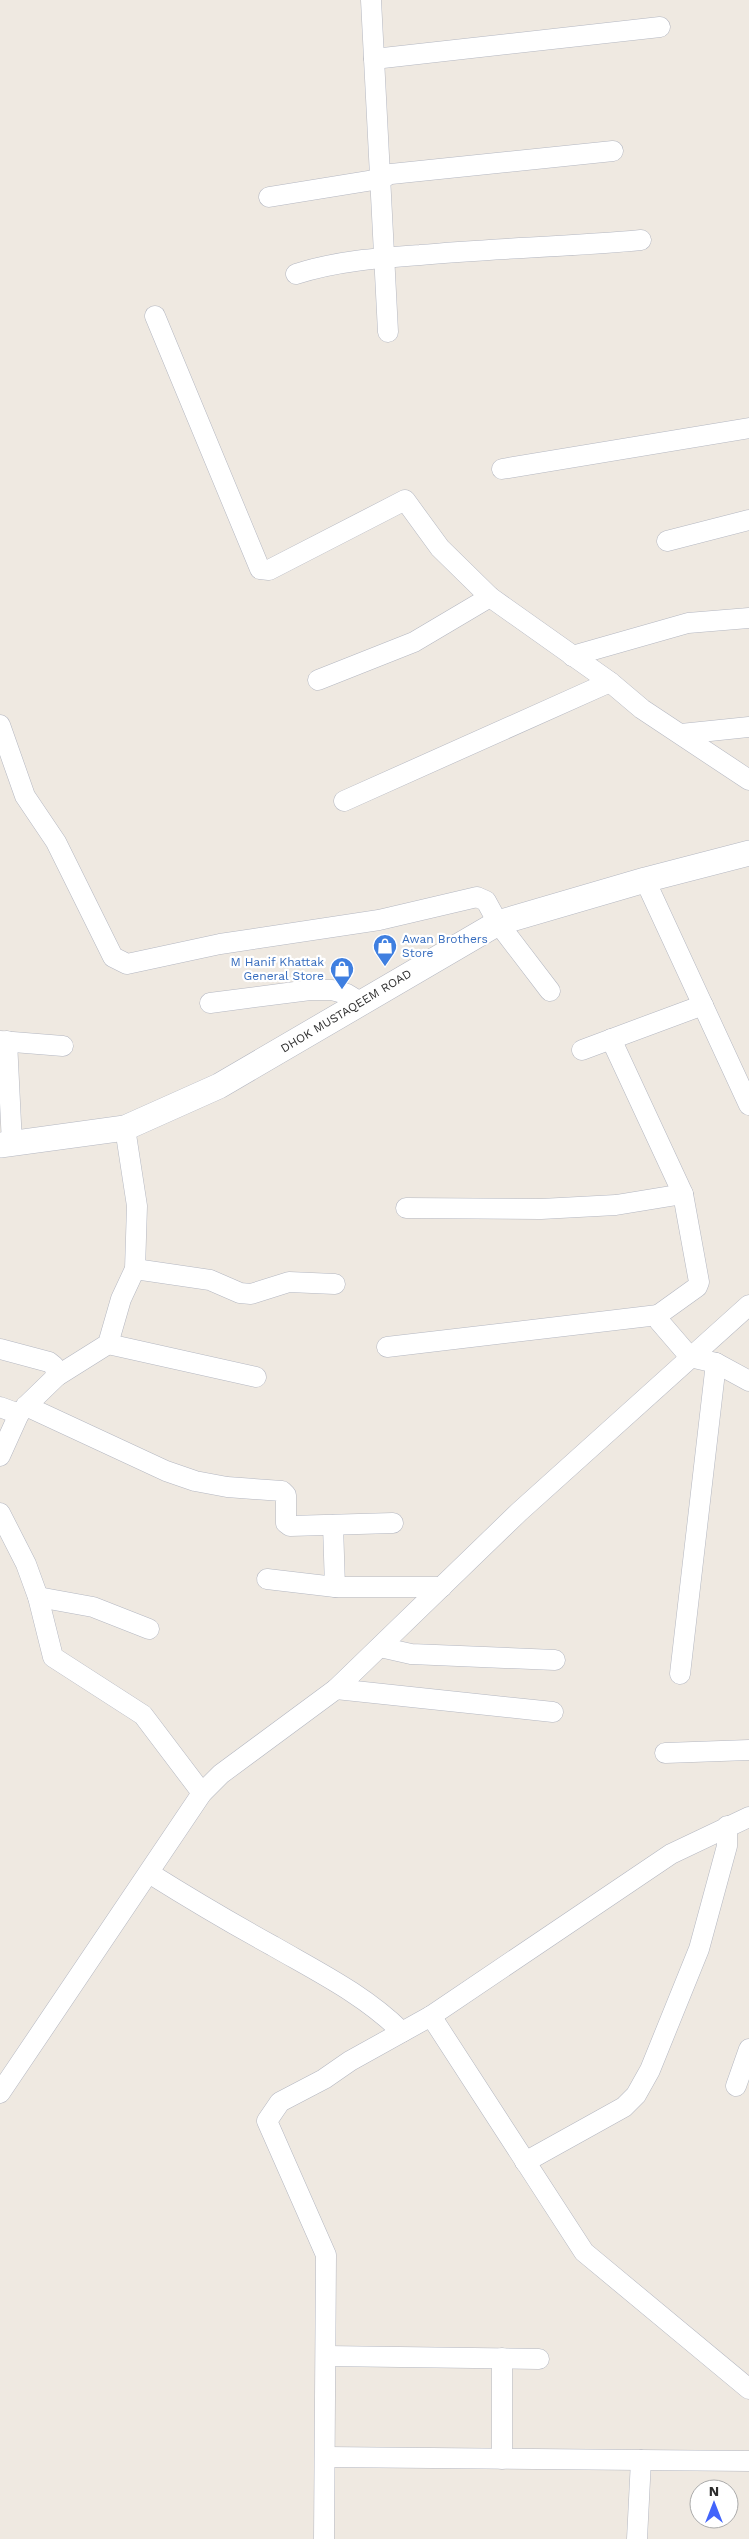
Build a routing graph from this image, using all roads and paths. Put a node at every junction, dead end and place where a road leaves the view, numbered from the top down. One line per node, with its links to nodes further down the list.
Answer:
1 (370, 0): 3 (street)
2 (660, 26): 3 (street)
3 (374, 59): 5 (street)
4 (613, 151): 5 (street)
5 (380, 179): 6 (street); 8 (street)
6 (269, 197)
7 (641, 240): 8 (street)
8 (384, 258): 9 (street); 11 (street)
9 (296, 274)
10 (155, 316): 16 (street)
11 (388, 332)
12 (749, 428): 13 (street)
13 (502, 469)
14 (749, 520): 15 (street)
15 (668, 541)
16 (490, 597): 18 (street); 19 (street)
17 (749, 618): 18 (street)
18 (572, 656): 20 (street)
19 (318, 680)
20 (610, 682): 23 (street); 25 (street)
21 (0, 725): 28 (street)
22 (749, 727): 23 (street)
23 (681, 734): 24 (street)
24 (749, 780)
25 (344, 801)
26 (749, 853): 27 (street, DHOK MUSTAQEEM ROAD)
27 (645, 880): 28 (street, DHOK MUSTAQEEM ROAD); 32 (street)
28 (498, 923): 29 (street); 31 (street, DHOK MUSTAQEEM ROAD)
29 (550, 990)
30 (210, 1003): 31 (street)
31 (362, 1003): 38 (street, DHOK MUSTAQEEM ROAD)
32 (703, 1005): 33 (street); 37 (street)
33 (611, 1039): 36 (street); 40 (street)
34 (3, 1041): 35 (street); 39 (street)
35 (63, 1046)
36 (582, 1050)
37 (749, 1105)
38 (125, 1128): 39 (street, DHOK MUSTAQEEM ROAD); 42 (street)
39 (6, 1145)
40 (683, 1194): 41 (street); 45 (street)
41 (406, 1208)
42 (135, 1269): 43 (street); 46 (street)
43 (335, 1284)
44 (749, 1305): 49 (street)
45 (658, 1314): 47 (street); 49 (street)
46 (108, 1344): 51 (street); 52 (street)
47 (387, 1347)
48 (0, 1349): 51 (street)
49 (690, 1357): 50 (street); 61 (street)
50 (716, 1364): 53 (street); 66 (street)
51 (57, 1376): 54 (street)
52 (256, 1377)
53 (749, 1381)
54 (15, 1409): 55 (street); 58 (street)
55 (0, 1456)
56 (0, 1513): 62 (street)
57 (394, 1523): 58 (street)
58 (333, 1526): 60 (street)
59 (267, 1579): 60 (street)
60 (335, 1587): 61 (street)
61 (442, 1587): 64 (street)
62 (38, 1597): 63 (street); 71 (street)
63 (149, 1629)
64 (380, 1647): 65 (street); 67 (street)
65 (555, 1660)
66 (680, 1674)
67 (336, 1689): 68 (street); 71 (street)
68 (553, 1712)
69 (749, 1750): 70 (street)
70 (665, 1753)
71 (202, 1793): 74 (street)
72 (749, 1817): 73 (street)
73 (727, 1826): 75 (street); 80 (street)
74 (149, 1872): 76 (street); 79 (street)
75 (431, 2016): 76 (street); 80 (street)
76 (402, 2032): 81 (street)
77 (747, 2060): 78 (street)
78 (736, 2086)
79 (0, 2093)
80 (525, 2162): 84 (street)
81 (326, 2356): 82 (street); 85 (street)
82 (502, 2358): 83 (street); 86 (street)
83 (539, 2359)
84 (749, 2389)
85 (326, 2457): 86 (street); 89 (street)
86 (502, 2459): 87 (street)
87 (641, 2460): 88 (street); 90 (street)
88 (749, 2461)
89 (324, 2539)
90 (637, 2539)

